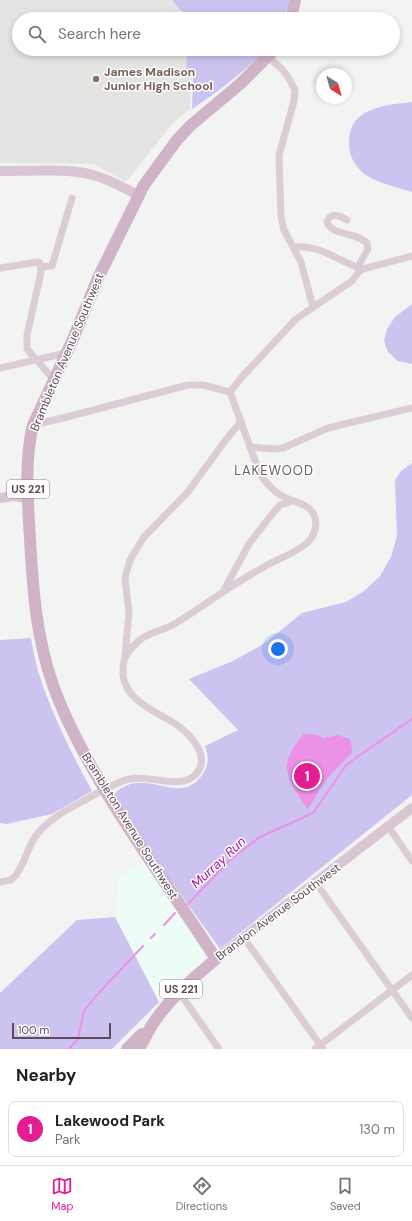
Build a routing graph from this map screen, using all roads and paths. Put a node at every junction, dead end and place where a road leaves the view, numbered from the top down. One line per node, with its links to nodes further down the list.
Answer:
1 (295, 0): 2 (main road)
2 (292, 12)
3 (269, 56): 6 (main road, Brambleton Avenue Southwest / US 221)
4 (274, 56): 9 (street)
5 (0, 171): 6 (main road)
6 (138, 195): 15 (main road, Brambleton Avenue Southwest / US 221)
7 (72, 198): 11 (street)
8 (347, 220): 13 (street)
9 (294, 247): 13 (street); 14 (street)
10 (412, 256): 13 (street)
11 (41, 267): 12 (street); 16 (street)
12 (0, 268)
13 (360, 270): 14 (street)
14 (313, 307): 19 (street)
15 (66, 353): 16 (street); 18 (main road, Brambleton Avenue Southwest / US 221)
16 (36, 360): 17 (street); 18 (street)
17 (0, 368)
18 (54, 380): 22 (main road, Brambleton Avenue Southwest / US 221)
19 (230, 392): 21 (street); 22 (street)
20 (412, 408): 23 (street)
21 (241, 421): 23 (street); 28 (street)
22 (33, 425): 25 (main road, Brambleton Avenue Southwest / US 221)
23 (250, 447): 26 (street)
24 (0, 498): 25 (main road)
25 (29, 499): 29 (main road, Brambleton Avenue Southwest / US 221)
26 (293, 501): 27 (street); 27 (street)
27 (223, 592): 28 (street)
28 (124, 659): 29 (street)
29 (104, 790): 33 (street); 36 (main road, Brambleton Avenue Southwest / US 221)
30 (412, 808): 31 (main road, Brandon Avenue Southwest)
31 (388, 826): 32 (street); 34 (main road, Brandon Avenue Southwest)
32 (412, 860)
33 (0, 882)
34 (316, 883): 35 (main road, Brandon Avenue Southwest); 38 (street)
35 (244, 938): 36 (main road, Brandon Avenue Southwest); 42 (street)
36 (216, 959): 39 (main road, Brandon Avenue Southwest / US 221)
37 (412, 975): 38 (street)
38 (393, 990): 40 (street); 42 (street)
39 (179, 992): 41 (main road, Brandon Avenue Southwest / US 221); 43 (street)
40 (412, 1018)
41 (131, 1047)
42 (320, 1048)
43 (220, 1049)

